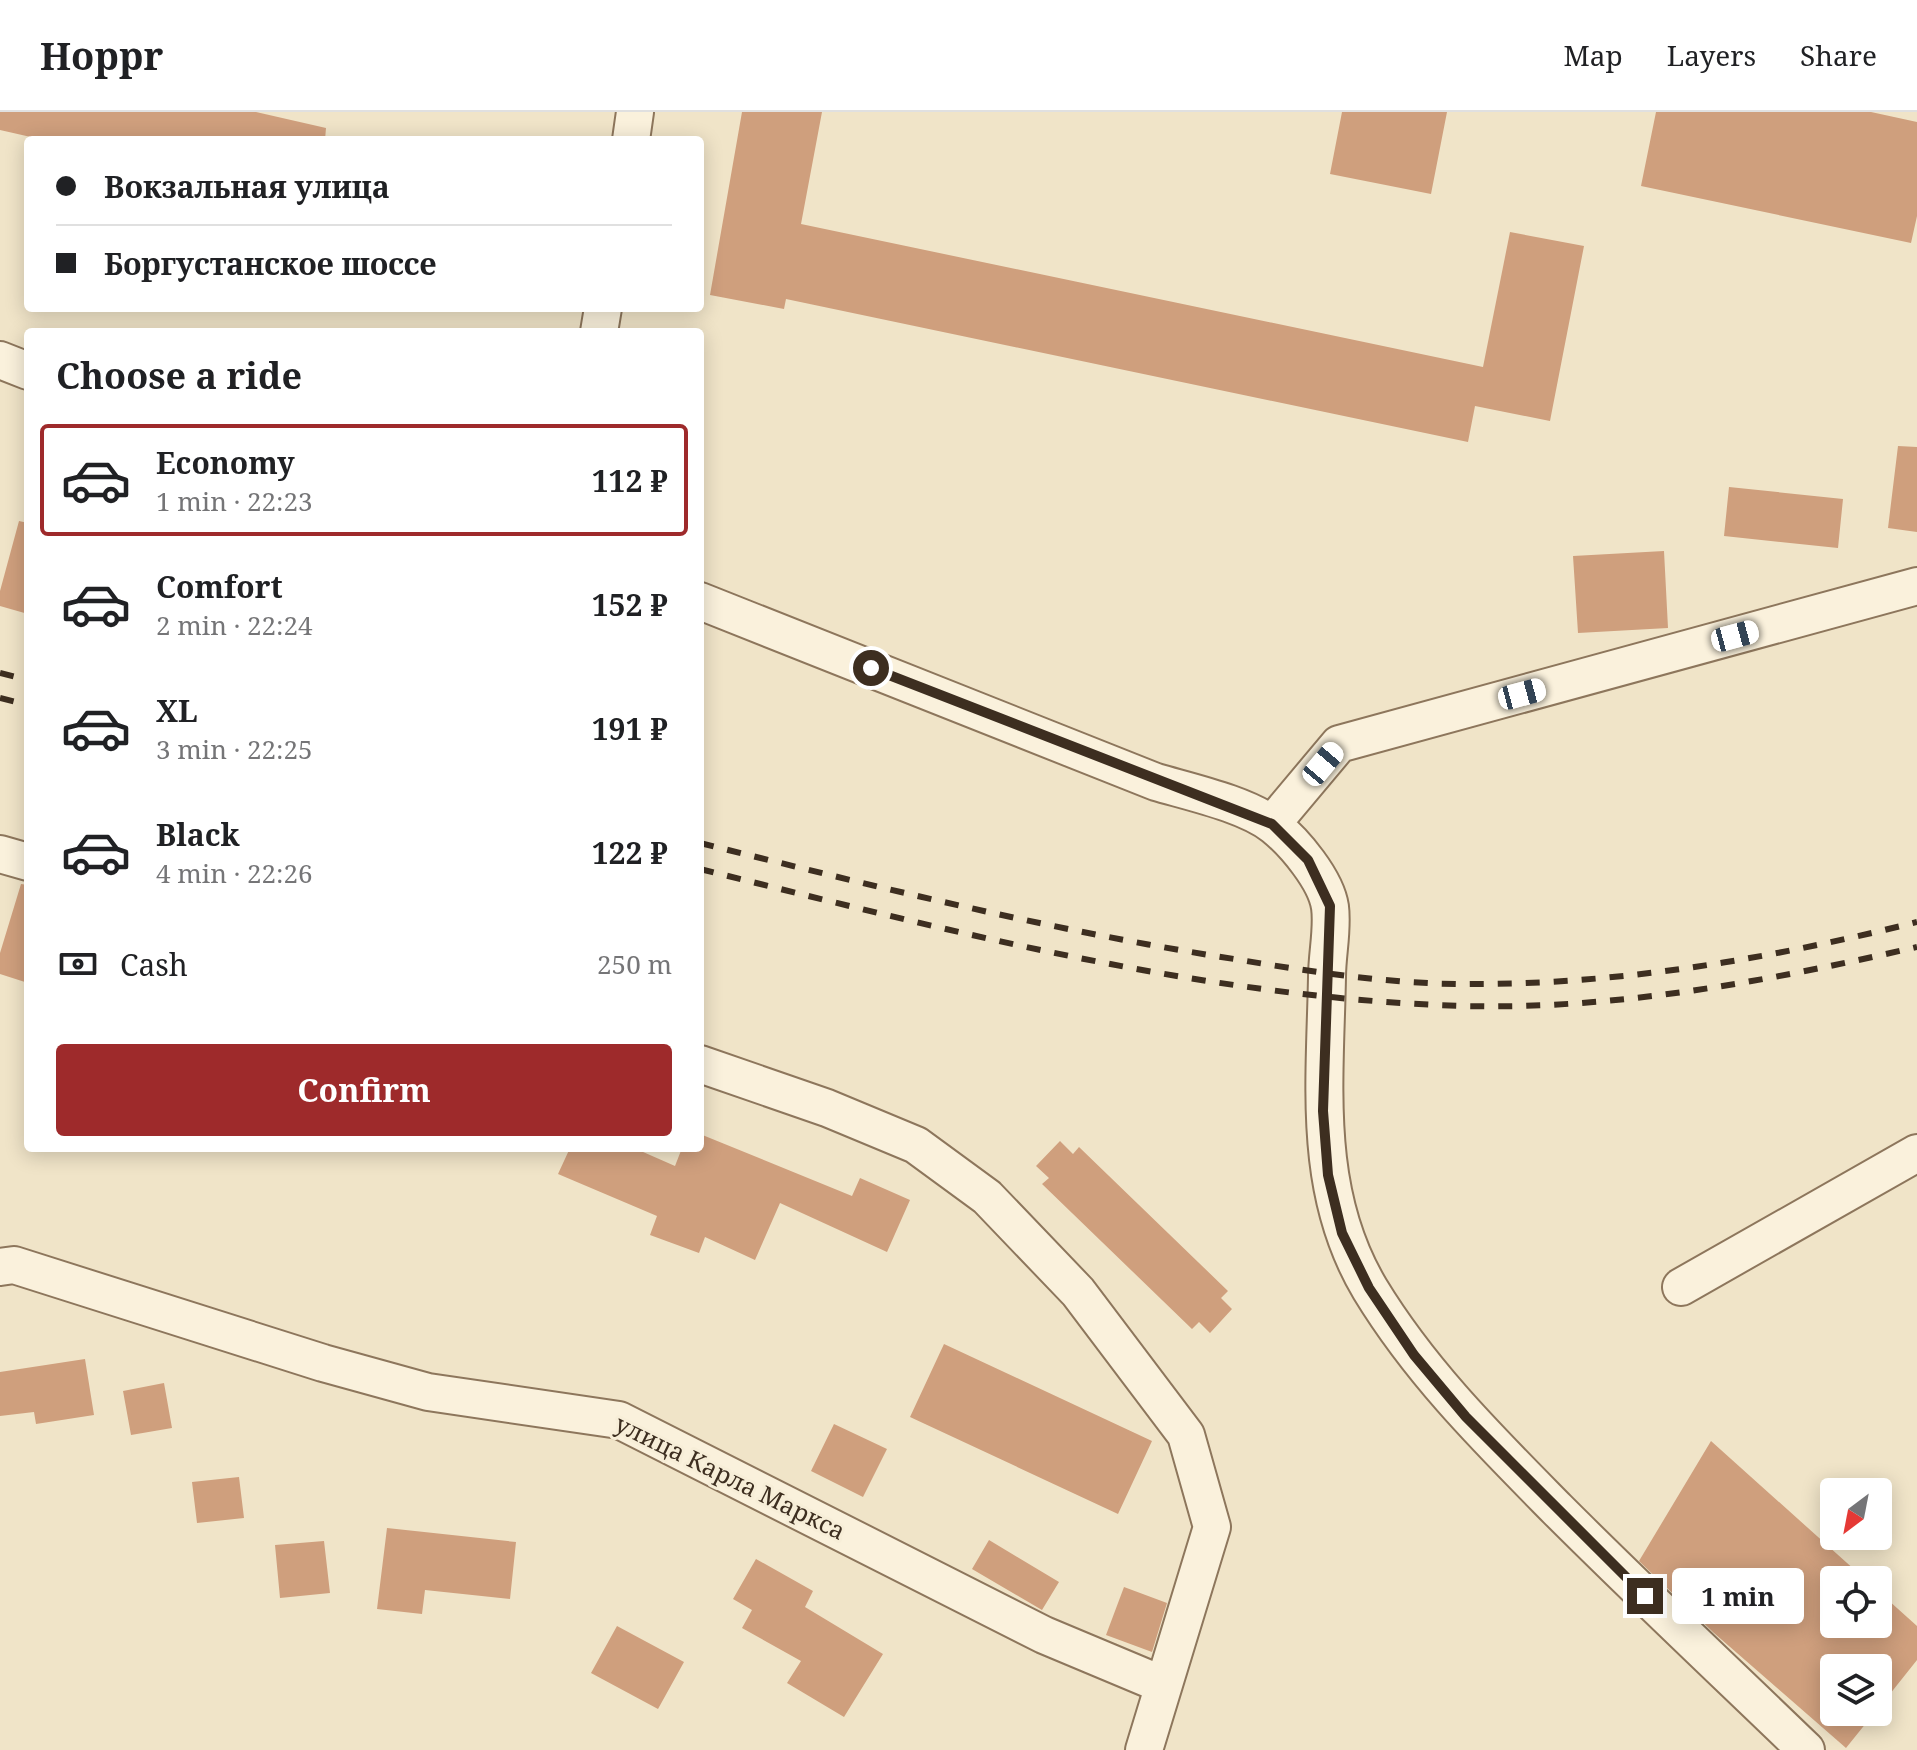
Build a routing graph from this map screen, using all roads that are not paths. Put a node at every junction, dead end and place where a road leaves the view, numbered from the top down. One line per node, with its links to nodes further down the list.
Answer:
1 (635, 112): 2 (street)
2 (632, 136)
3 (0, 360): 4 (street)
4 (24, 369)
5 (24, 384): 6 (street)
6 (0, 391)
7 (1917, 586): 9 (street)
8 (704, 603): 9 (street)
9 (1272, 824): 18 (street)
10 (0, 854): 11 (street)
11 (24, 861)
12 (704, 1065): 16 (street)
13 (1917, 1153): 15 (street)
14 (0, 1267): 16 (street, улица Карла Маркса)
15 (1681, 1287)
16 (1161, 1684): 17 (street)
17 (1144, 1750)
18 (1806, 1750)

